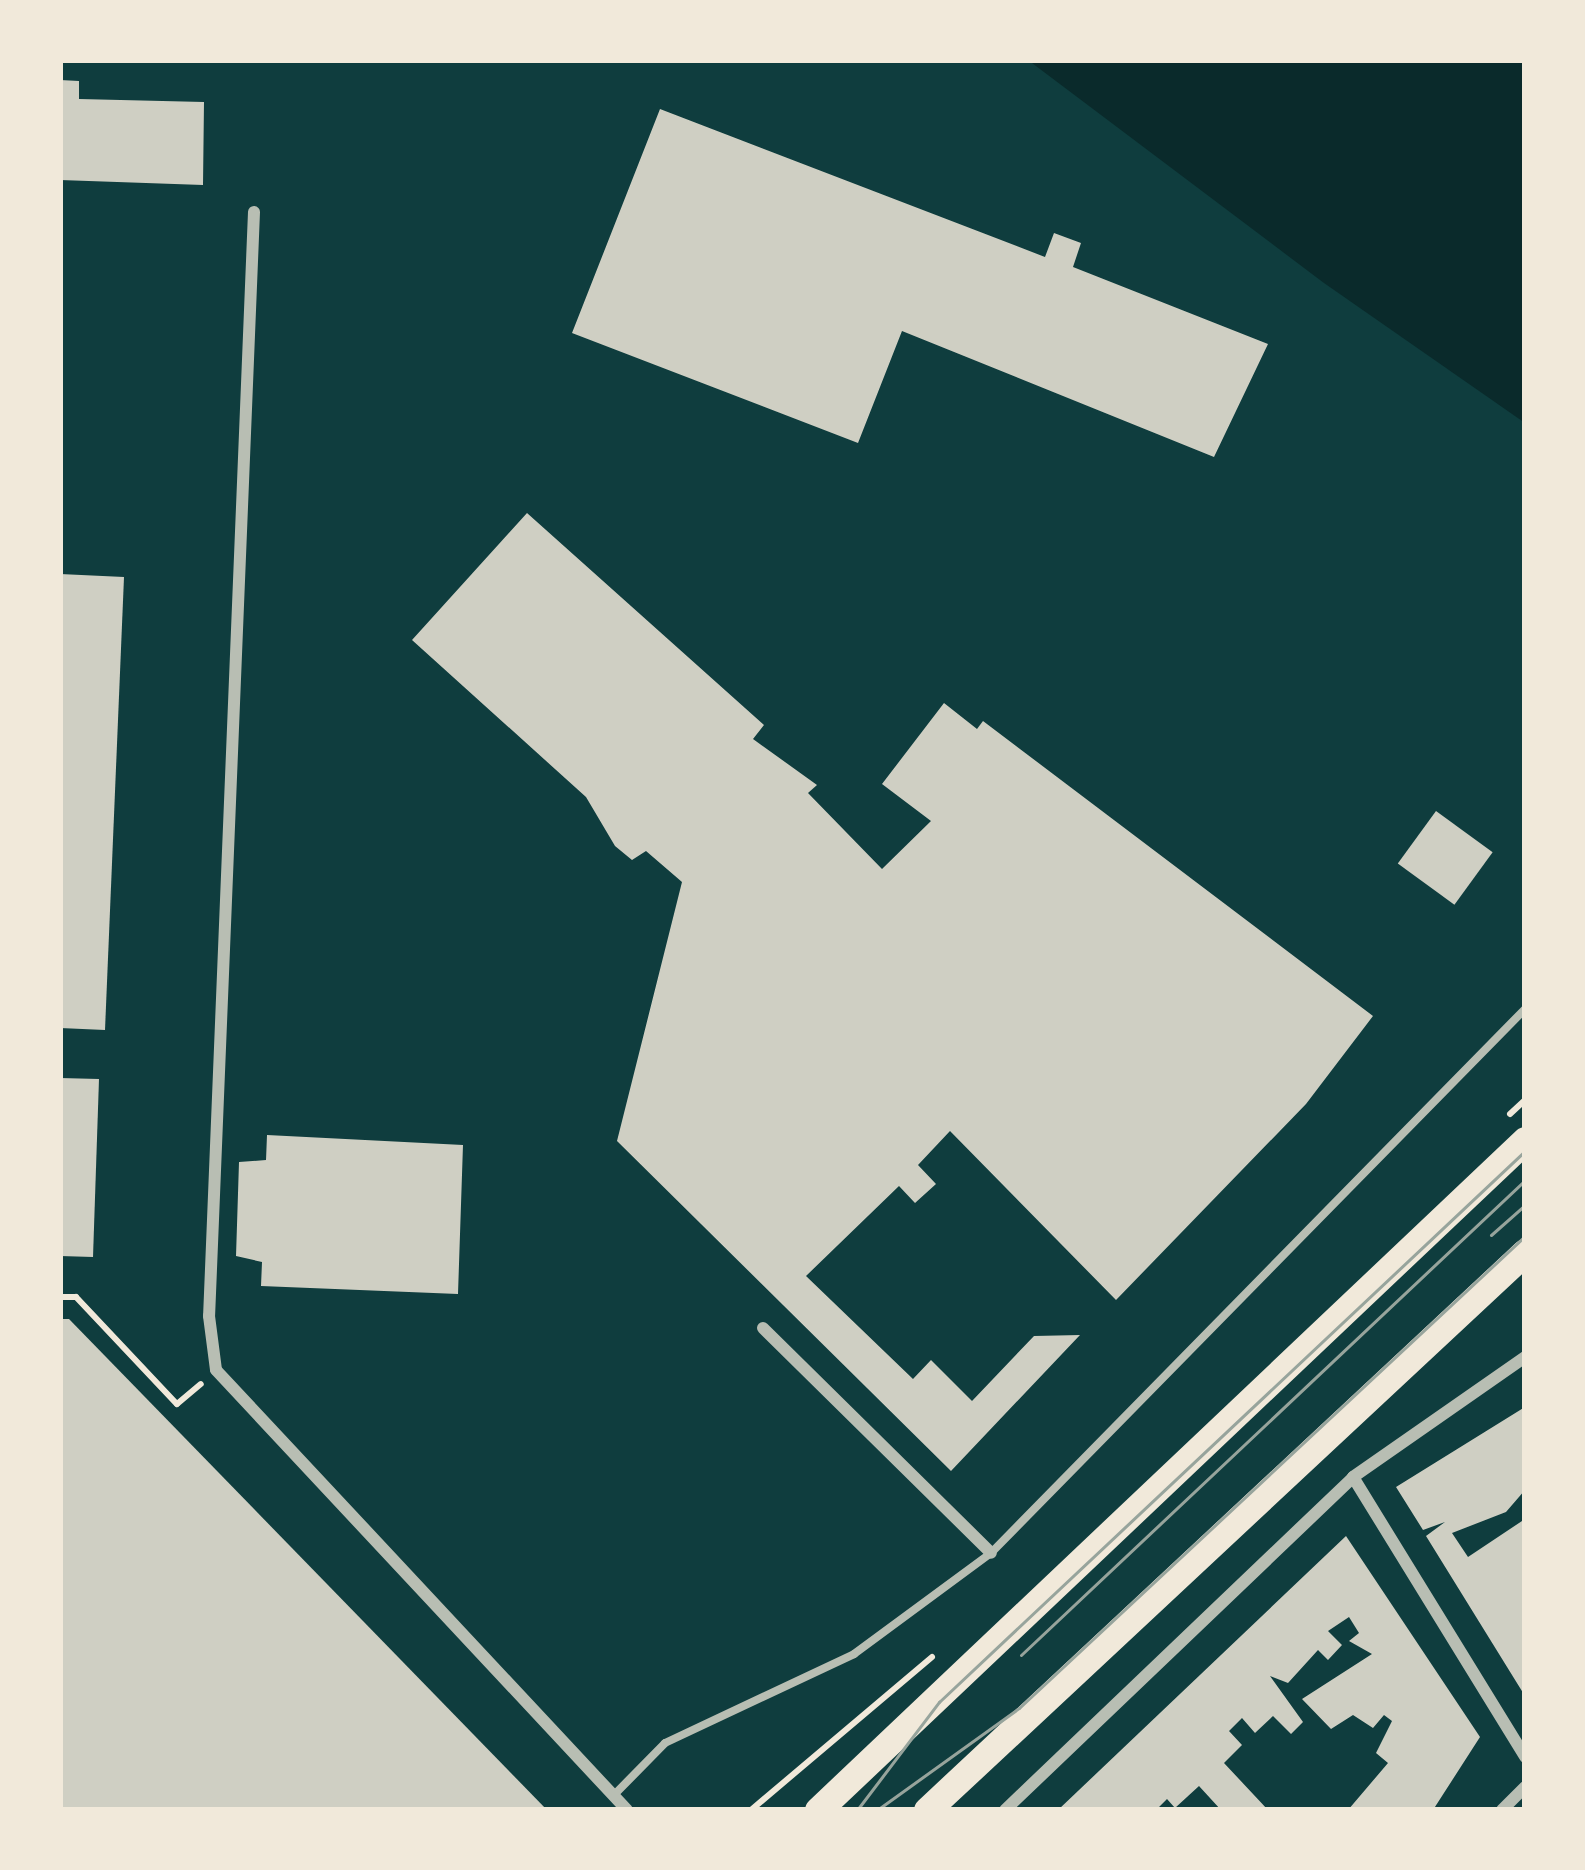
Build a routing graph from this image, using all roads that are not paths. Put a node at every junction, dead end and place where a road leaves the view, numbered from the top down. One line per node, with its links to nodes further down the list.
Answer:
1 (254, 212): 11 (street)
2 (1525, 1009): 8 (lane)
3 (1525, 1140): 13 (main road)
4 (1525, 1252): 14 (main road)
5 (763, 1328): 8 (street)
6 (1525, 1357): 7 (street)
7 (1353, 1477): 9 (street); 15 (street)
8 (991, 1552): 11 (lane)
9 (1525, 1756)
10 (1525, 1787): 16 (street)
11 (613, 1796): 12 (street)
12 (627, 1810)
13 (818, 1810)
14 (927, 1810)
15 (1005, 1810)
16 (1502, 1810)

